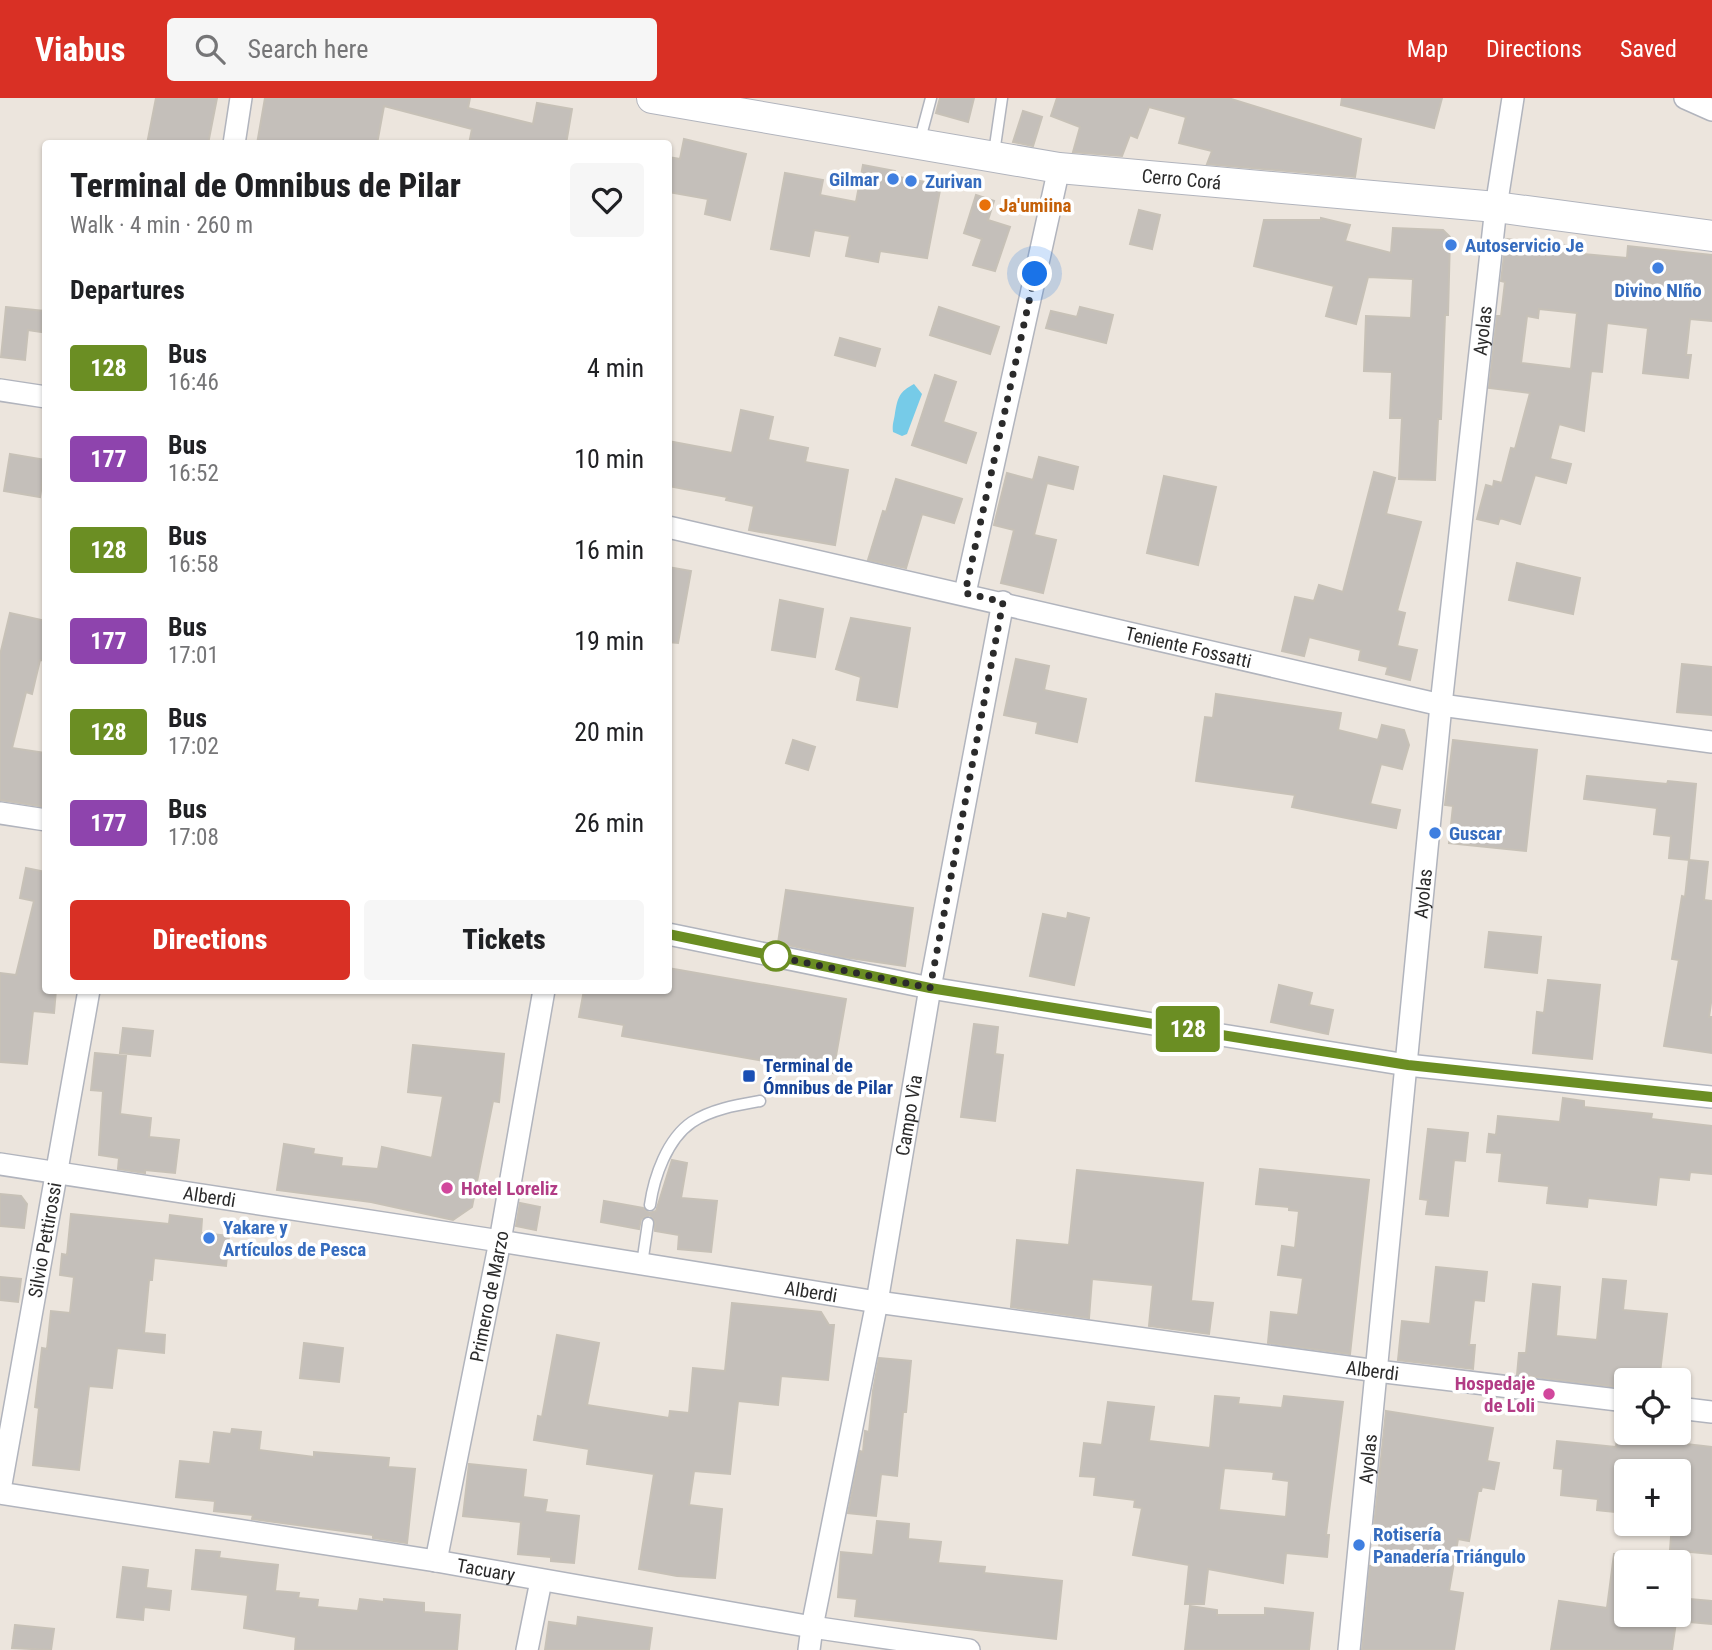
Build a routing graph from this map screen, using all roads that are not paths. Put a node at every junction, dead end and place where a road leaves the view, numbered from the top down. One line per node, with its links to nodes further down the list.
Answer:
1 (241, 98): 8 (street)
2 (652, 98): 9 (street, Cerro Corá)
3 (930, 98): 9 (lane)
4 (1002, 98): 10 (lane)
5 (1513, 98): 12 (street, Ayolas)
6 (1685, 98): 7 (street)
7 (1712, 110)
8 (235, 140)
9 (918, 144): 10 (street, Cerro Corá)
10 (993, 156): 11 (street, Cerro Corá)
11 (1059, 168): 12 (street, Cerro Corá); 17 (street)
12 (1496, 207): 13 (street, Cerro Corá); 19 (street, Ayolas)
13 (1712, 236)
14 (0, 390): 15 (street)
15 (42, 396)
16 (672, 528): 17 (street, Teniente Fossatti)
17 (965, 593): 18 (street, Teniente Fossatti)
18 (1003, 602): 19 (street, Teniente Fossatti); 24 (street, Campo Vìa)
19 (1441, 705): 20 (street, Teniente Fossatti); 27 (street, Ayolas)
20 (1712, 742)
21 (0, 813): 22 (street)
22 (42, 819)
23 (672, 935): 24 (street)
24 (930, 988): 27 (street); 36 (street, Campo Vìa)
25 (88, 994): 31 (street, Silvio Pettirossi)
26 (543, 994): 34 (street, Primero de Marzo)
27 (1408, 1065): 28 (street); 37 (street, Ayolas)
28 (1712, 1097)
29 (760, 1101): 32 (lane)
30 (0, 1164): 31 (street, Alberdi)
31 (57, 1172): 34 (street, Alberdi); 41 (street, Silvio Pettirossi)
32 (650, 1205)
33 (648, 1223): 35 (lane)
34 (500, 1241): 35 (street, Alberdi); 42 (street, Primero de Marzo)
35 (642, 1264): 36 (street, Alberdi)
36 (877, 1302): 37 (street, Alberdi); 44 (street, Campo Vìa)
37 (1377, 1371): 38 (street, Alberdi); 48 (street, Ayolas)
38 (1614, 1400)
39 (1691, 1410): 40 (street)
40 (1712, 1412)
41 (0, 1491): 42 (street, Tacuary)
42 (436, 1561): 43 (street, Tacuary)
43 (541, 1581): 44 (street, Tacuary); 45 (street)
44 (812, 1627): 46 (street, Campo Vìa); 47 (street, Tacuary)
45 (527, 1650)
46 (809, 1650)
47 (969, 1650)
48 (1349, 1650)

